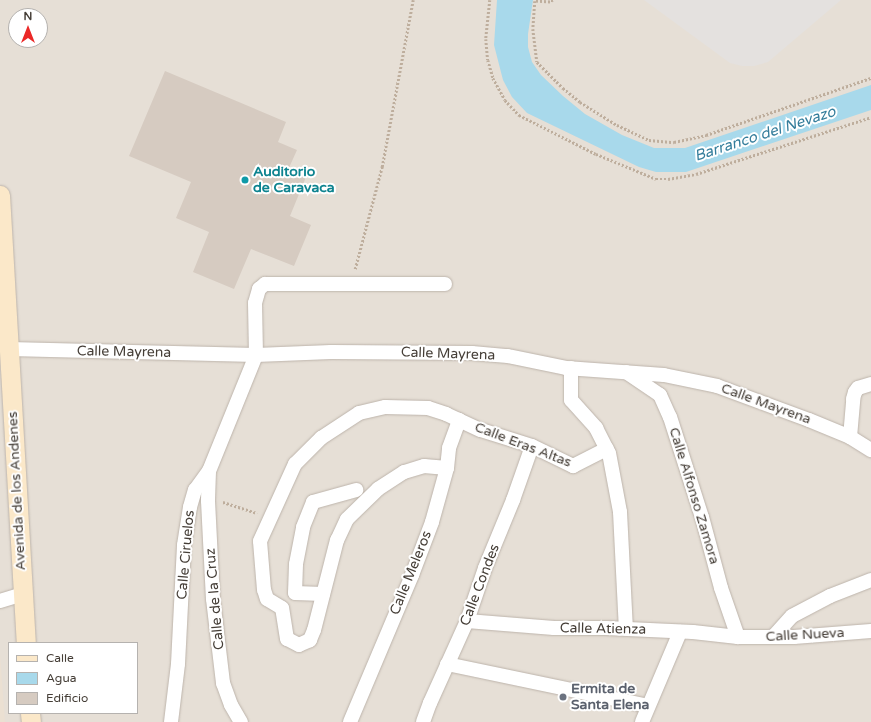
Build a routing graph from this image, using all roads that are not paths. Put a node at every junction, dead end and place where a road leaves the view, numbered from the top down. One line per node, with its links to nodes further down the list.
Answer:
1 (0, 196): 2 (main road, Avenida de los Andenes)
2 (1, 221): 3 (main road, Avenida de los Andenes)
3 (2, 280): 5 (main road, Avenida de los Andenes)
4 (445, 284): 6 (street)
5 (6, 355): 6 (street, Calle Mayrena); 21 (main road, Avenida de los Andenes)
6 (256, 355): 7 (street, Calle Mayrena); 16 (street, Calle Ciruelos)
7 (571, 368): 8 (street, Calle Mayrena); 13 (street)
8 (626, 372): 11 (street, Calle Mayrena); 28 (street, Calle Alfonso Zamora)
9 (871, 384): 11 (street)
10 (459, 420): 12 (street, Calle Eras Altas); 15 (street, Calle Meleros); 22 (street, Calle Eras Altas)
11 (850, 437): 14 (street, Calle Mayrena)
12 (532, 446): 13 (street, Calle Eras Altas); 24 (street, Calle Condes)
13 (607, 449): 25 (street)
14 (871, 450)
15 (447, 468): 22 (street); 35 (street, Calle Meleros)
16 (209, 472): 18 (street, Calle Ciruelos); 19 (street, Calle de la Cruz)
17 (356, 490): 22 (street)
18 (193, 495): 19 (street); 33 (street, Calle Ciruelos)
19 (208, 501): 34 (street, Calle de la Cruz)
20 (871, 580): 29 (street)
21 (23, 594): 23 (street); 30 (main road, Avenida de los Andenes)
22 (323, 594)
23 (0, 601)
24 (467, 621): 25 (street, Calle Atienza); 31 (street, Calle Condes)
25 (626, 629): 27 (street, Calle Atienza)
26 (871, 631): 29 (street, Calle Nueva)
27 (680, 632): 28 (street, Calle Atienza); 32 (street)
28 (738, 638): 29 (street, Calle Nueva)
29 (773, 638)
30 (26, 642)
31 (447, 664): 32 (street); 36 (street, Calle Condes)
32 (648, 706): 37 (street)
33 (172, 722)
34 (241, 722)
35 (350, 722)
36 (423, 722)
37 (642, 722)

